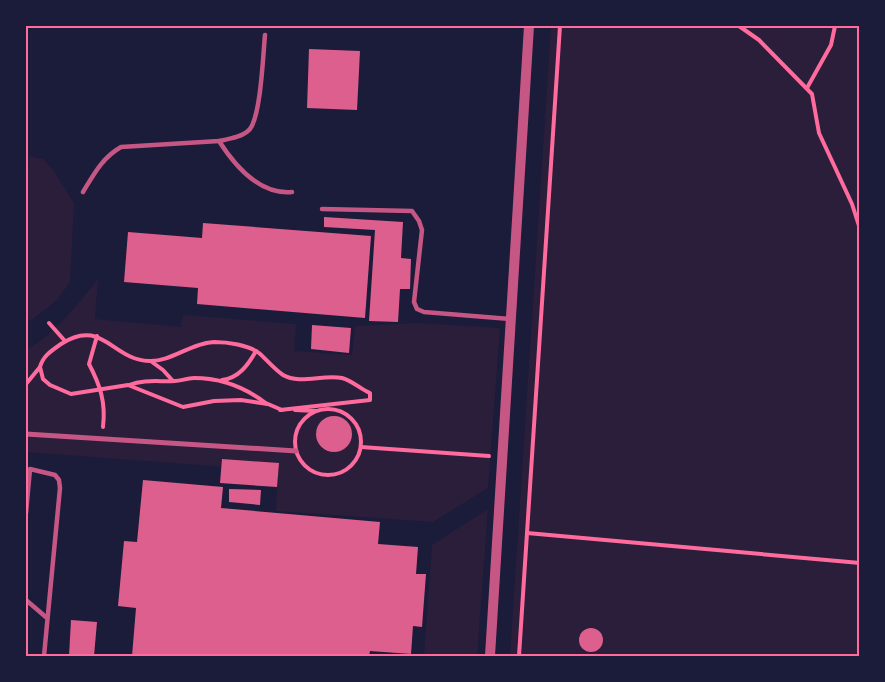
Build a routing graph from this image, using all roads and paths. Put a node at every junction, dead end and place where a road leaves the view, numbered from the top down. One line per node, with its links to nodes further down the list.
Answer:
1 (529, 26): 12 (street)
2 (560, 26): 33 (path)
3 (739, 26): 6 (path)
4 (835, 26): 6 (path)
5 (265, 34): 7 (lane)
6 (807, 87): 11 (path)
7 (219, 141): 8 (lane); 9 (lane)
8 (83, 192)
9 (292, 192)
10 (322, 209): 12 (lane)
11 (860, 229)
12 (511, 319): 31 (street)
13 (48, 322): 15 (path)
14 (97, 336): 15 (path); 17 (path); 23 (path)
15 (65, 341): 18 (path)
16 (256, 351): 17 (path); 19 (path); 25 (path)
17 (151, 362): 20 (path)
18 (40, 367): 21 (path); 23 (path)
19 (217, 380): 20 (path); 24 (path)
20 (174, 381): 22 (path)
21 (26, 384)
22 (128, 385): 23 (path); 24 (path)
23 (100, 388): 28 (path)
24 (268, 404): 25 (path)
25 (280, 410): 26 (path)
26 (316, 411): 29 (path); 30 (path)
27 (26, 434): 28 (street)
28 (102, 439): 30 (street)
29 (361, 447): 30 (path); 31 (path)
30 (296, 451)
31 (503, 457): 38 (street)
32 (26, 513): 36 (lane)
33 (527, 532): 34 (path); 39 (path)
34 (860, 563)
35 (26, 600): 36 (lane)
36 (47, 618): 37 (lane)
37 (44, 657)
38 (490, 657)
39 (519, 657)

